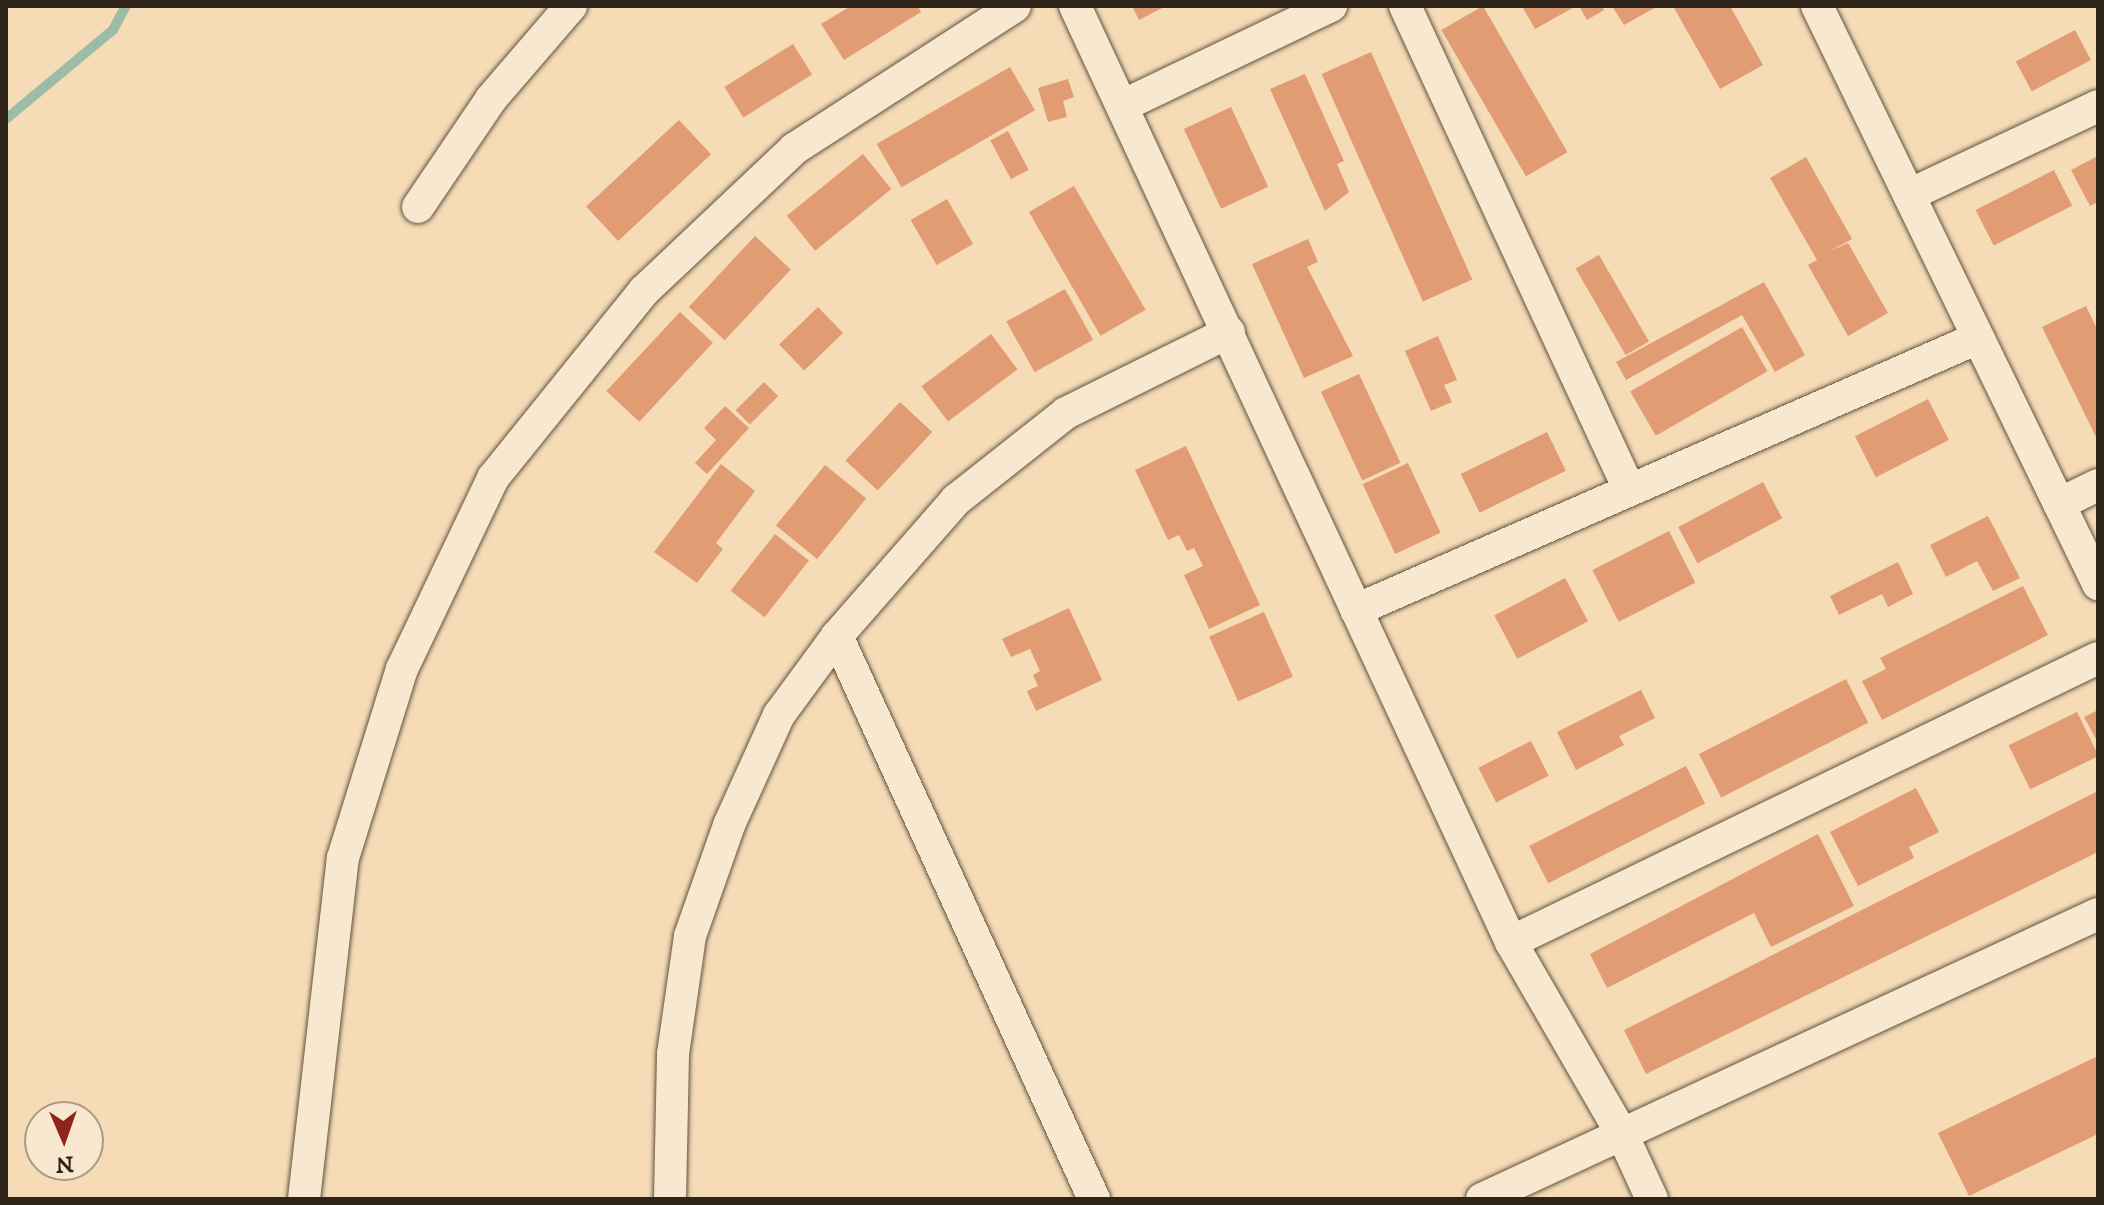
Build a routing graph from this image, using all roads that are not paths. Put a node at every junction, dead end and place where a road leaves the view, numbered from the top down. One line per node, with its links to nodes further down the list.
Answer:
1 (571, 6): 10 (street)
2 (1015, 6): 23 (street)
3 (1075, 6): 7 (street)
4 (1331, 6): 7 (street)
5 (1405, 6): 14 (street)
6 (1817, 6): 9 (street)
7 (1122, 106): 11 (street)
8 (2098, 106): 9 (street)
9 (1909, 195): 12 (street)
10 (418, 207)
11 (1229, 332): 17 (street); 18 (street)
12 (1978, 338): 14 (street); 15 (street)
13 (2098, 485): 15 (street)
14 (1628, 487): 17 (street)
15 (2059, 504): 16 (street)
16 (2098, 584)
17 (1356, 610): 21 (street)
18 (837, 636): 24 (street); 25 (street)
19 (2098, 658): 21 (street)
20 (2098, 914): 22 (street)
21 (1511, 942): 22 (street)
22 (1623, 1136): 26 (street); 27 (street)
23 (304, 1199)
24 (670, 1199)
25 (1094, 1199)
26 (1482, 1199)
27 (1652, 1199)

